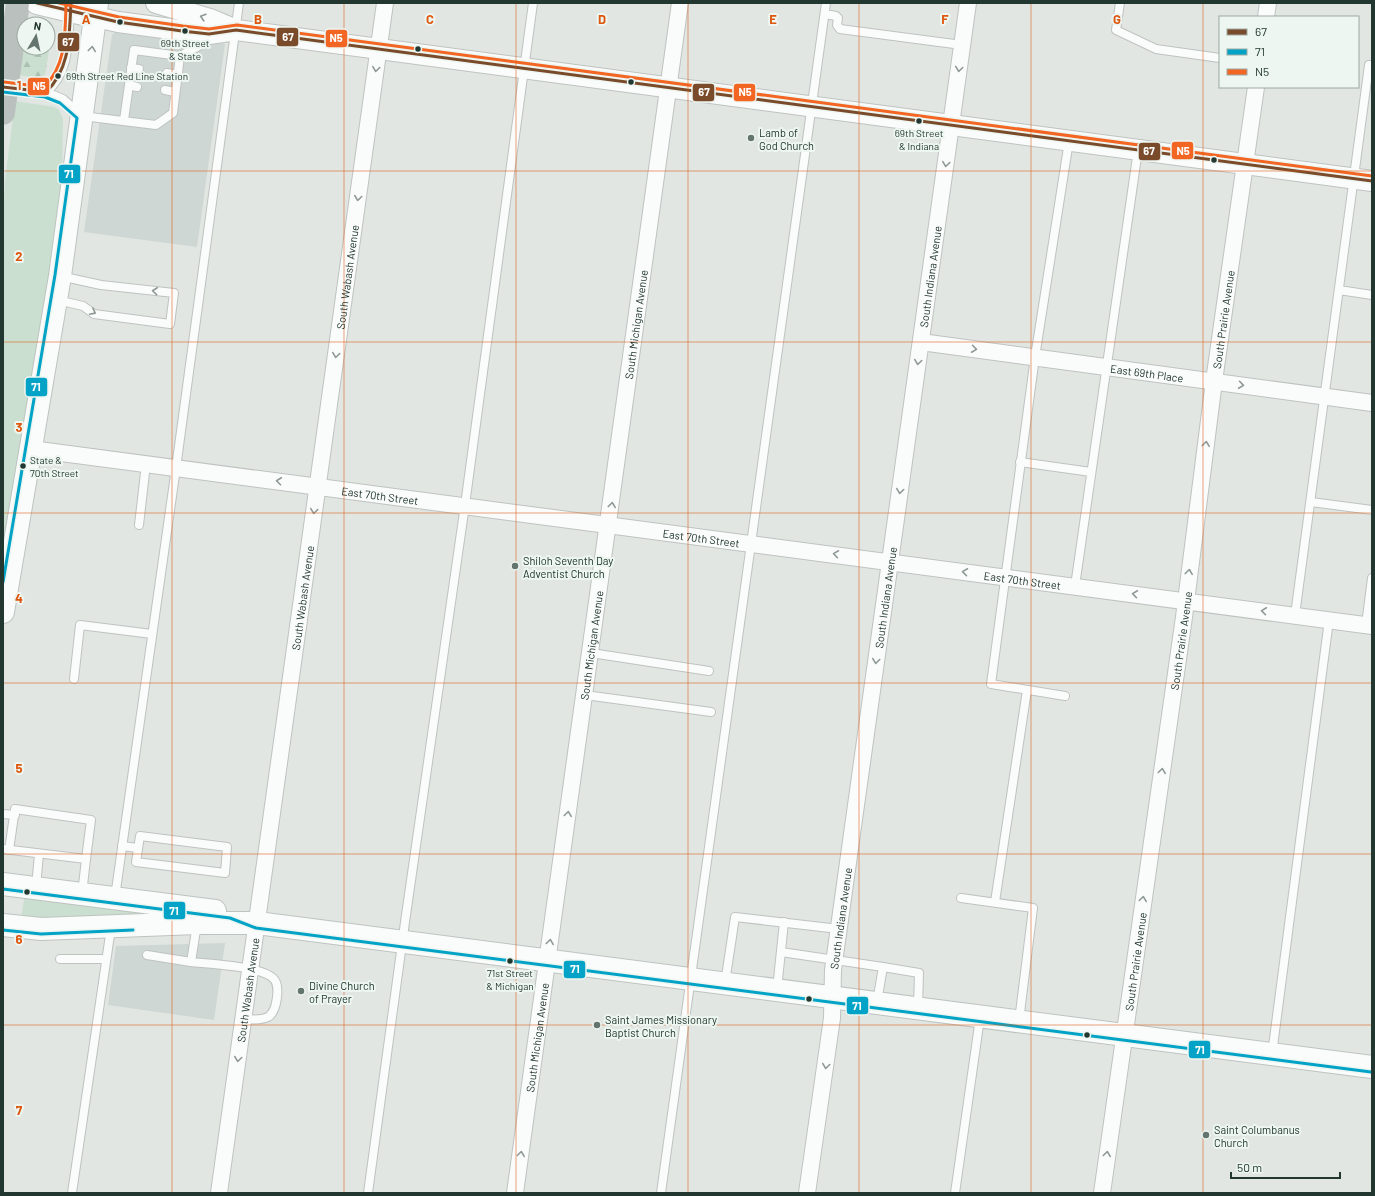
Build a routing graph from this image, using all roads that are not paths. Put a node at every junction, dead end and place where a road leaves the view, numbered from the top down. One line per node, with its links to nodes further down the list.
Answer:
1 (18, 3): 33 (highway)
2 (36, 3): 12 (main road)
3 (156, 3): 16 (street, one-way to 3)
4 (239, 3): 16 (lane)
5 (385, 3): 19 (street, South Wabash Avenue)
6 (533, 3): 23 (lane)
7 (680, 3): 27 (street, South Michigan Avenue)
8 (826, 3): 14 (lane)
9 (968, 3): 18 (street, South Indiana Avenue)
10 (1120, 3): 21 (lane)
11 (1268, 3): 15 (street)
12 (70, 7): 13 (main road); 30 (lane)
13 (96, 10): 17 (street); 34 (main road, one-way to 13)
14 (824, 14): 18 (lane); 32 (lane)
15 (1266, 16)
16 (236, 30): 17 (street); 19 (street); 54 (lane)
17 (209, 34): 20 (lane)
18 (962, 45): 36 (street, South Indiana Avenue, one-way to 36)
19 (379, 49): 23 (street); 56 (street, South Wabash Avenue, one-way to 56)
20 (180, 56): 25 (lane); 35 (lane)
21 (1219, 58)
22 (1372, 65): 40 (lane)
23 (524, 68): 27 (street); 58 (lane)
24 (168, 73): 25 (lane)
25 (178, 75): 31 (lane)
26 (3, 87): 30 (lane, bridge)
27 (668, 87): 32 (street); 60 (street, South Michigan Avenue, one-way to 27)
28 (1256, 88): 39 (street, South Prairie Avenue)
29 (165, 90): 31 (lane)
30 (46, 92): 34 (lane)
31 (175, 92): 35 (lane)
32 (812, 106): 36 (street); 62 (lane)
33 (3, 113)
34 (82, 116): 35 (lane); 41 (main road)
35 (124, 120)
36 (951, 125): 37 (street); 45 (street, South Indiana Avenue, one-way to 45)
37 (1069, 141): 38 (street); 46 (lane)
38 (1138, 150): 39 (street); 47 (lane)
39 (1245, 164): 40 (street); 48 (street, South Prairie Avenue)
40 (1363, 180): 42 (lane)
41 (60, 276): 44 (main road); 44 (lane, one-way to 41)
42 (1339, 290): 43 (lane); 49 (lane)
43 (1372, 294)
44 (56, 300): 51 (main road)
45 (921, 342): 46 (street, East 69th Place, one-way to 46); 63 (street, South Indiana Avenue, one-way to 63)
46 (1035, 357): 47 (street, East 69th Place); 52 (lane)
47 (1106, 367): 48 (street, East 69th Place); 55 (lane)
48 (1214, 381): 49 (street, East 69th Place, one-way to 49); 67 (street, South Prairie Avenue, one-way to 48)
49 (1325, 396): 50 (street, East 69th Place); 57 (lane)
50 (1372, 402)
51 (31, 449): 53 (street, East 70th Street); 68 (main road)
52 (1020, 462): 55 (lane); 64 (lane)
53 (146, 464): 54 (street, East 70th Street); 61 (lane)
54 (176, 468): 56 (street, East 70th Street, one-way to 54); 72 (lane)
55 (1091, 472): 66 (lane)
56 (318, 486): 58 (street, East 70th Street); 95 (street, South Wabash Avenue, one-way to 95)
57 (1311, 502): 59 (lane); 69 (lane)
58 (465, 505): 60 (street, East 70th Street); 99 (lane)
59 (1372, 510)
60 (609, 524): 62 (street, East 70th Street); 73 (street, South Michigan Avenue)
61 (139, 525)
62 (752, 543): 63 (street, East 70th Street, one-way to 62); 109 (lane)
63 (890, 562): 64 (street, East 70th Street, one-way to 63); 98 (street, South Indiana Avenue, one-way to 98)
64 (1004, 577): 66 (street, East 70th Street); 76 (lane)
65 (1372, 578): 71 (lane)
66 (1075, 586): 67 (street, East 70th Street, one-way to 66)
67 (1186, 601): 69 (street, East 70th Street, one-way to 67); 118 (street, South Prairie Avenue, one-way to 67)
68 (3, 612)
69 (1295, 615): 70 (street, East 70th Street)
70 (1329, 620): 71 (street, East 70th Street); 119 (lane)
71 (1369, 625)
72 (152, 634): 75 (lane); 82 (lane)
73 (591, 653): 74 (lane); 77 (street, South Michigan Avenue)
74 (709, 671)
75 (74, 679)
76 (1027, 690): 78 (lane); 92 (lane)
77 (585, 695): 79 (lane); 105 (street, South Michigan Avenue, one-way to 77)
78 (1064, 696)
79 (711, 712)
80 (3, 814): 81 (lane)
81 (14, 815): 84 (lane); 86 (lane)
82 (122, 846): 83 (lane); 91 (lane)
83 (138, 848): 83 (lane)
84 (6, 850): 85 (lane)
85 (39, 854): 86 (lane); 88 (lane)
86 (86, 860): 89 (lane)
87 (3, 884): 88 (main road)
88 (36, 889): 89 (main road)
89 (82, 895): 91 (main road)
90 (961, 898): 92 (lane)
91 (114, 899): 93 (main road)
92 (995, 902): 117 (lane)
93 (198, 916): 95 (main road); 97 (main road); 106 (lane)
94 (784, 922): 98 (lane); 100 (lane); 110 (lane)
95 (256, 923): 99 (main road); 108 (street, South Wabash Avenue)
96 (3, 925): 97 (main road)
97 (111, 927): 103 (lane)
98 (839, 929): 104 (street, South Indiana Avenue)
99 (402, 942): 105 (main road); 123 (lane)
100 (780, 952): 104 (lane); 111 (lane)
101 (147, 955): 106 (lane)
102 (60, 959): 103 (lane)
103 (106, 959): 121 (lane)
104 (835, 960): 107 (lane); 112 (street, South Indiana Avenue)
105 (547, 961): 109 (main road); 124 (street, South Michigan Avenue, one-way to 105)
106 (191, 962): 108 (lane)
107 (883, 967): 113 (lane); 114 (lane)
108 (250, 969): 116 (street, South Wabash Avenue); 116 (lane)
109 (691, 979): 110 (main road); 125 (lane)
110 (725, 984): 111 (main road)
111 (776, 990): 112 (main road)
112 (832, 998): 113 (main road); 126 (street, South Indiana Avenue, one-way to 126)
113 (877, 1003): 114 (main road)
114 (918, 1008): 115 (main road)
115 (980, 1016): 117 (main road); 127 (lane)
116 (243, 1019): 122 (street, South Wabash Avenue, one-way to 122)
117 (1019, 1021): 118 (main road)
118 (1124, 1035): 119 (main road); 128 (street, South Prairie Avenue, one-way to 118)
119 (1271, 1054): 120 (main road)
120 (1372, 1067)
121 (72, 1193)
122 (219, 1193)
123 (368, 1193)
124 (515, 1193)
125 (661, 1193)
126 (808, 1193)
127 (955, 1193)
128 (1102, 1193)

